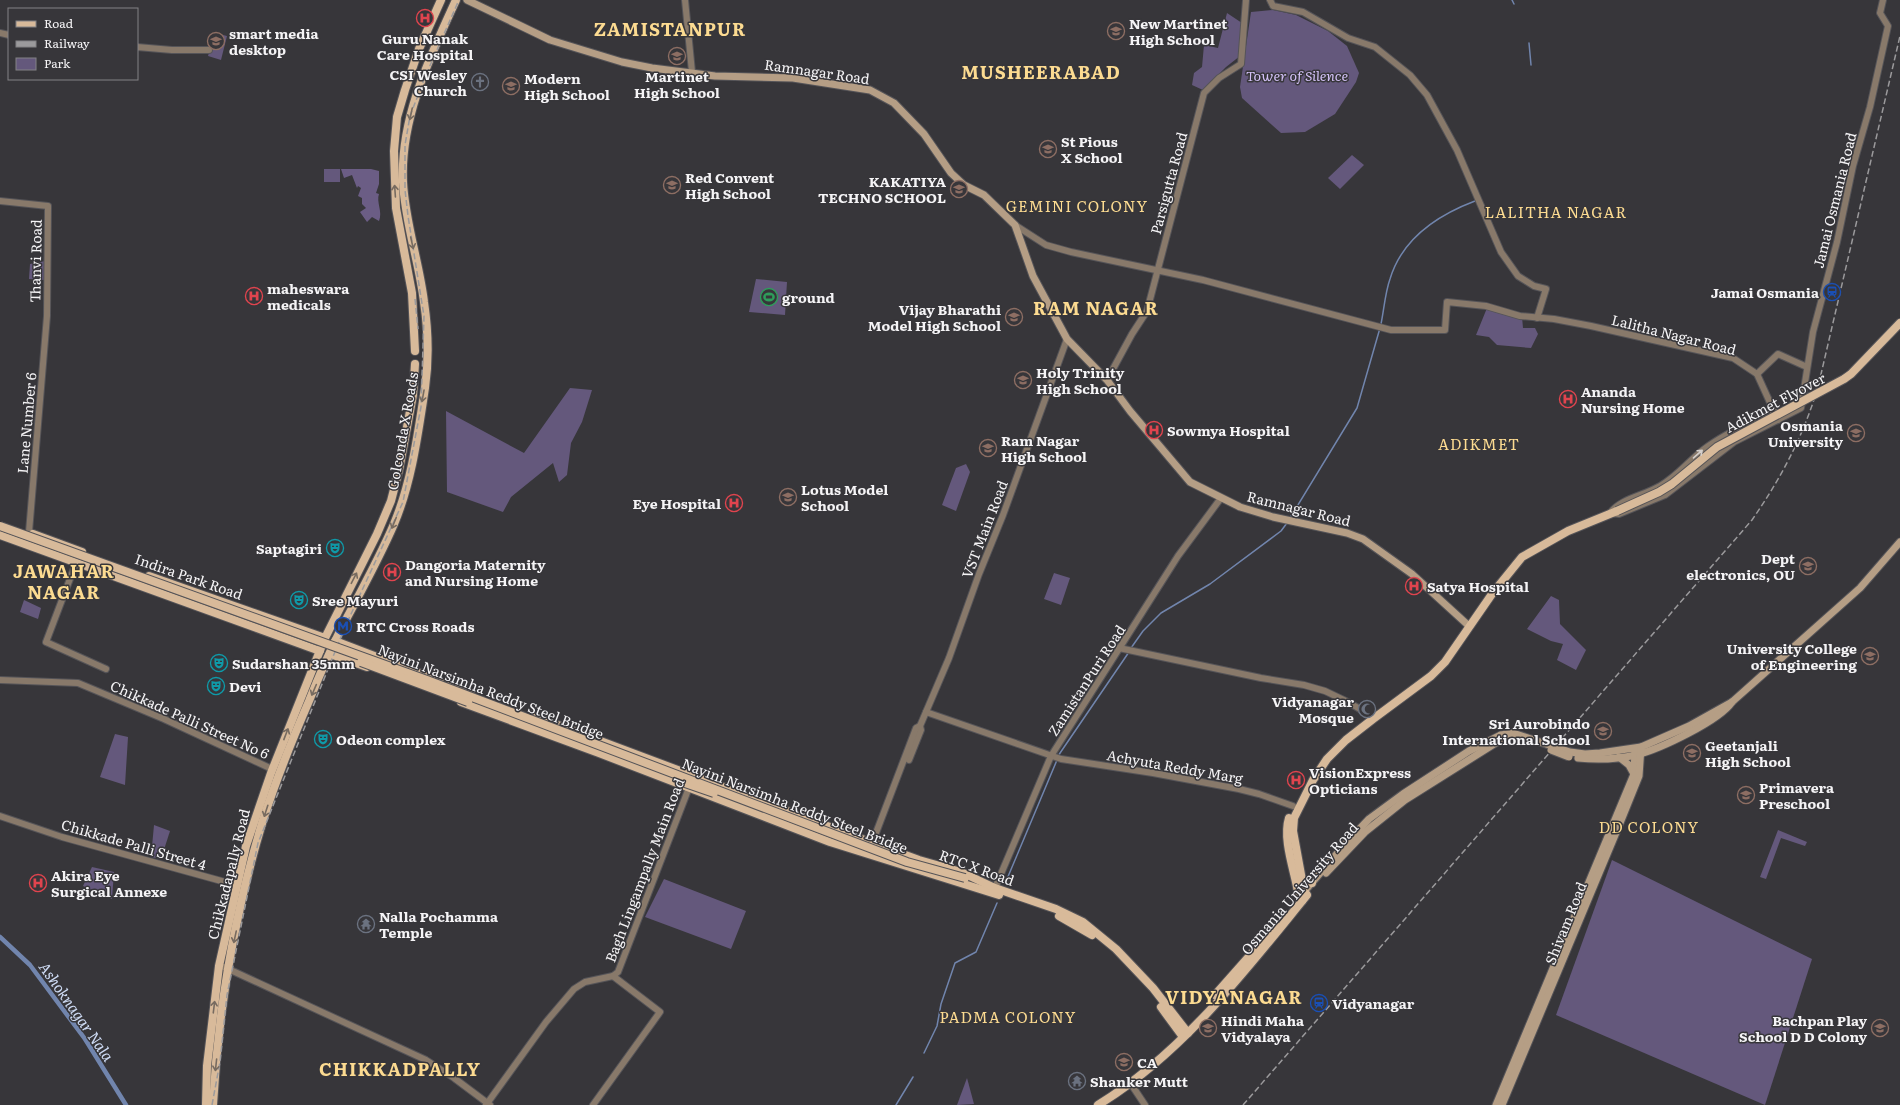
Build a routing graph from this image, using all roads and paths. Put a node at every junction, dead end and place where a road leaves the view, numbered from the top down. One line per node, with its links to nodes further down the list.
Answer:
1 (441, 0): 8 (main road)
2 (456, 0): 9 (main road, Golconda X Roads)
3 (467, 0): 12 (main road, Ramnagar Road)
4 (685, 0): 12 (street)
5 (1246, 0): 17 (street, Parsigutta Road)
6 (1270, 0): 19 (street)
7 (1883, 0): 24 (street, Jamai Osmania Road)
8 (426, 37): 9 (main road); 15 (main road, one-way to 8)
9 (438, 42): 14 (main road, Golconda X Roads, one-way to 14)
10 (138, 47): 11 (street)
11 (209, 50)
12 (692, 72): 16 (main road, Ramnagar Road)
13 (0, 201): 18 (street, Thanvi Road)
14 (408, 222): 15 (main road); 26 (main road, Golconda X Roads, one-way to 26)
15 (399, 224): 22 (main road)
16 (1015, 225): 17 (street); 21 (main road, Ramnagar Road)
17 (1157, 270): 19 (street, Lalitha Nagar Road); 28 (street, Parsigutta Road)
18 (47, 316): 36 (street, Lane Number 6)
19 (1537, 318): 27 (street, Lalitha Nagar Road)
20 (1900, 323): 32 (main road, Adikmet Flyover, bridge)
21 (1067, 339): 28 (main road, Ramnagar Road); 60 (street, VST Main Road)
22 (415, 351)
23 (416, 364): 25 (main road, Chikkadapally Road)
24 (1806, 367): 27 (street); 30 (street, Jamai Osmania Road)
25 (415, 374): 26 (main road); 44 (main road, Chikkadapally Road, one-way to 25)
26 (426, 374): 45 (main road, Golconda X Roads, one-way to 45)
27 (1757, 374): 29 (street)
28 (1107, 380): 31 (main road, Ramnagar Road)
29 (1774, 410): 30 (street); 32 (street, one-way to 29)
30 (1778, 420): 32 (street)
31 (1221, 498): 43 (main road, Ramnagar Road); 51 (street, ZamistanPuri Road)
32 (1613, 512): 43 (main road, Adikmet Flyover)
33 (0, 522): 36 (main road, Indira Park Road)
34 (0, 526): 78 (main road, Nayini Narsimha Reddy Steel Bridge, bridge)
35 (0, 532): 74 (main road, Nayini Narsimha Reddy Steel Bridge, bridge)
36 (29, 532): 40 (main road, Indira Park Road)
37 (0, 536): 39 (main road, Indira Park Road)
38 (1900, 542): 64 (main road)
39 (76, 563): 41 (main road, Indira Park Road); 56 (street)
40 (163, 580): 41 (main road); 42 (main road, Indira Park Road)
41 (160, 593): 48 (main road, Indira Park Road)
42 (290, 625): 46 (main road, Indira Park Road); 48 (main road)
43 (1469, 626): 57 (main road, Adikmet Flyover)
44 (330, 627): 46 (main road); 47 (main road, Chikkadapally Road)
45 (341, 629): 49 (main road, Golconda X Roads); 50 (main road)
46 (307, 631): 47 (main road, Indira Park Road)
47 (325, 638): 52 (main road, Chikkadapally Road)
48 (284, 639): 52 (main road, Indira Park Road)
49 (335, 642): 50 (main road, RTC X Road); 53 (main road, Chikkadapally Road)
50 (352, 648): 54 (main road, RTC X Road)
51 (1122, 649): 62 (street); 66 (street, ZamistanPuri Road)
52 (316, 653): 59 (main road, Chikkadapally Road)
53 (332, 656): 55 (main road, RTC X Road); 61 (main road, Chikkadapally Road, one-way to 61)
54 (375, 656): 55 (main road); 70 (main road, RTC X Road)
55 (369, 668): 71 (main road, RTC X Road)
56 (106, 669)
57 (1435, 671): 62 (main road); 79 (main road)
58 (0, 680): 68 (street, Chikkade Palli Street No 6)
59 (296, 710): 61 (main road); 68 (main road, Chikkadapally Road, one-way to 59)
60 (926, 712): 66 (street, Achyuta Reddy Marg); 75 (street, VST Main Road)
61 (304, 713): 86 (main road, Chikkadapally Road, one-way to 86)
62 (1370, 715): 72 (main road)
63 (1501, 737): 65 (main road, bridge); 80 (main road, Osmania University Road); 83 (main road, Osmania University Road)
64 (1638, 751): 65 (main road); 67 (main road); 69 (main road, Shivam Road); 100 (main road, Shivam Road)
65 (1594, 756): 67 (main road)
66 (1052, 757): 72 (street, Achyuta Reddy Marg); 82 (street, ZamistanPuri Road)
67 (1619, 757): 69 (main road)
68 (272, 769): 81 (main road, Chikkadapally Road)
69 (1634, 774): 99 (main road, Shivam Road)
70 (694, 775): 71 (street, Bagh Lingampally Main Road); 75 (main road, RTC X Road)
71 (689, 788): 76 (main road, RTC X Road); 87 (street, Bagh Lingampally Main Road)
72 (1293, 806): 83 (main road)
73 (0, 816): 81 (street, Chikkade Palli Street 4)
74 (830, 837): 76 (main road, RTC X Road)
75 (874, 844): 77 (street, VST Main Road); 78 (main road, RTC X Road)
76 (841, 846): 77 (main road, RTC X Road)
77 (870, 856): 84 (main road, RTC X Road)
78 (969, 878): 82 (main road, RTC X Road)
79 (1302, 881): 80 (main road); 83 (main road)
80 (1312, 883): 83 (main road, Osmania University Road)
81 (236, 886): 85 (main road, Chikkadapally Road)
82 (995, 888): 84 (main road, RTC X Road)
83 (1303, 896): 89 (main road, Osmania University Road)
84 (1098, 936): 89 (main road, RTC X Road)
85 (219, 966): 86 (street); 92 (main road, Chikkadapally Road, one-way to 85)
86 (228, 968): 91 (street); 93 (main road, Chikkadapally Road, one-way to 93)
87 (612, 976): 88 (street); 91 (street, Bagh Lingampally Main Road)
88 (658, 1011): 94 (street); 95 (street)
89 (1184, 1033): 90 (main road); 96 (main road)
90 (1131, 1084): 97 (main road); 98 (street)
91 (487, 1104)
92 (206, 1105)
93 (213, 1105)
94 (588, 1105)
95 (593, 1105)
96 (1091, 1105)
97 (1098, 1105)
98 (1145, 1105)
99 (1496, 1105)
100 (1502, 1105)

